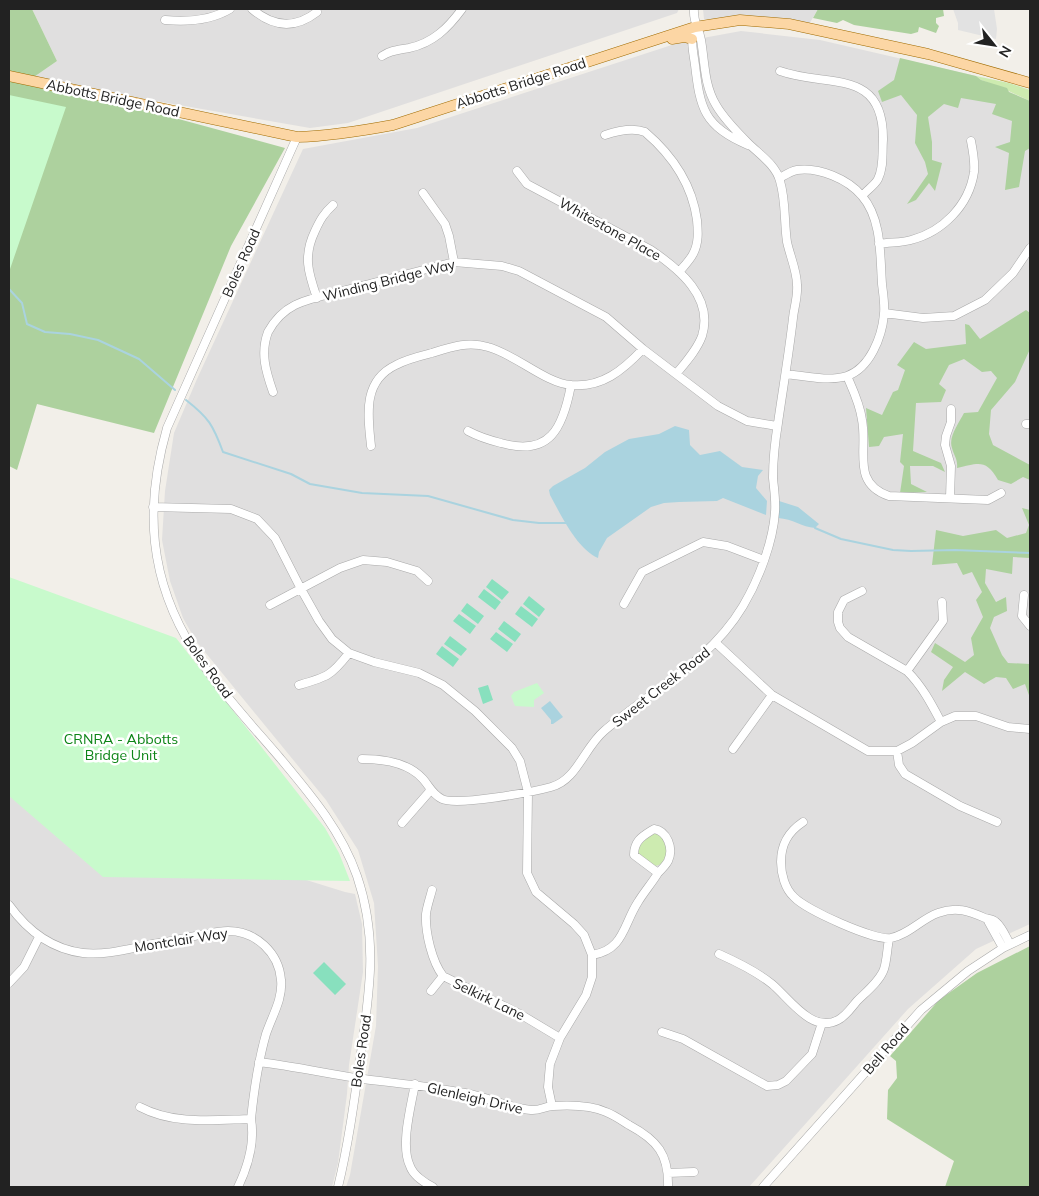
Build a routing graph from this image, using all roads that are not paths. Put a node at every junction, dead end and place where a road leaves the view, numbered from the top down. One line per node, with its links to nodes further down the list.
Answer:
1 (230, 9): 6 (street)
2 (252, 9): 5 (street)
3 (462, 9): 10 (street)
4 (694, 9): 7 (street)
5 (317, 12)
6 (165, 20)
7 (696, 27): 8 (street); 9 (main road, Abbotts Bridge Road); 13 (main road, Abbotts Bridge Road); 17 (street)
8 (692, 39): 9 (main road); 17 (street)
9 (623, 49): 15 (main road, Abbotts Bridge Road)
10 (382, 56)
11 (780, 71): 21 (street)
12 (9, 76): 15 (main road, Abbotts Bridge Road)
13 (1030, 83)
14 (605, 135): 26 (street)
15 (297, 137): 41 (street, Boles Road)
16 (972, 141): 23 (street)
17 (750, 146): 19 (street)
18 (517, 172): 26 (street, Whitestone Place)
19 (780, 178): 21 (street); 31 (street, Sweet Creek Road)
20 (423, 193): 25 (street)
21 (862, 196): 23 (street)
22 (333, 205): 27 (street)
23 (880, 244): 28 (street)
24 (1030, 248): 28 (street)
25 (454, 262): 27 (street, Winding Bridge Way); 29 (street, Winding Bridge Way)
26 (679, 272): 30 (street, Whitestone Place)
27 (317, 298): 34 (street, Winding Bridge Way)
28 (884, 313): 32 (street)
29 (643, 349): 30 (street, Winding Bridge Way); 33 (street)
30 (676, 374): 36 (street, Winding Bridge Way)
31 (786, 374): 32 (street); 36 (street, Sweet Creek Road)
32 (847, 376): 40 (street)
33 (571, 385): 37 (street); 38 (street)
34 (272, 392)
35 (951, 409): 40 (street)
36 (778, 426): 42 (street, Sweet Creek Road)
37 (468, 432)
38 (372, 446)
39 (1001, 493): 40 (street)
40 (950, 498)
41 (153, 507): 44 (street); 82 (street, Boles Road)
42 (764, 560): 48 (street); 51 (street, Sweet Creek Road)
43 (428, 581): 44 (street)
44 (301, 589): 49 (street); 52 (street)
45 (862, 591): 53 (street)
46 (1024, 595): 50 (street)
47 (942, 602): 53 (street)
48 (624, 604)
49 (270, 605)
50 (1030, 626)
51 (716, 643): 55 (street); 62 (street, Sweet Creek Road)
52 (349, 653): 54 (street); 62 (street)
53 (907, 672): 56 (street)
54 (299, 685)
55 (772, 695): 58 (street); 59 (street)
56 (941, 722): 57 (street); 59 (street)
57 (1030, 729)
58 (733, 749)
59 (897, 751): 65 (street)
60 (362, 760): 61 (street, Sweet Creek Road)
61 (430, 791): 62 (street, Sweet Creek Road); 63 (street)
62 (528, 792): 74 (street)
63 (402, 822)
64 (803, 822): 71 (street)
65 (997, 822)
66 (658, 873): 66 (street); 74 (street)
67 (432, 890): 75 (street, Selkirk Lane)
68 (9, 905): 70 (street, Montclair Way)
69 (1030, 935): 72 (street, Bell Road)
70 (39, 937): 76 (street); 81 (street, Montclair Way)
71 (889, 939): 72 (street); 78 (street)
72 (1007, 946): 93 (street, Bell Road)
73 (719, 954): 78 (street)
74 (592, 955): 80 (street)
75 (443, 976): 77 (street); 80 (street, Selkirk Lane)
76 (9, 983)
77 (431, 991)
78 (822, 1023): 79 (street)
79 (662, 1032)
80 (560, 1038): 84 (street)
81 (259, 1062): 82 (street, Glenleigh Drive); 86 (street, Montclair Way)
82 (357, 1078): 83 (street, Glenleigh Drive); 90 (street, Boles Road)
83 (415, 1084): 84 (street, Glenleigh Drive); 91 (street)
84 (552, 1106): 88 (street, Glenleigh Drive)
85 (140, 1107): 86 (street)
86 (250, 1119): 89 (street, Montclair Way)
87 (694, 1172): 88 (street)
88 (668, 1173): 92 (street, Glenleigh Drive)
89 (238, 1187)
90 (338, 1187)
91 (433, 1187)
92 (668, 1187)
93 (763, 1187)

